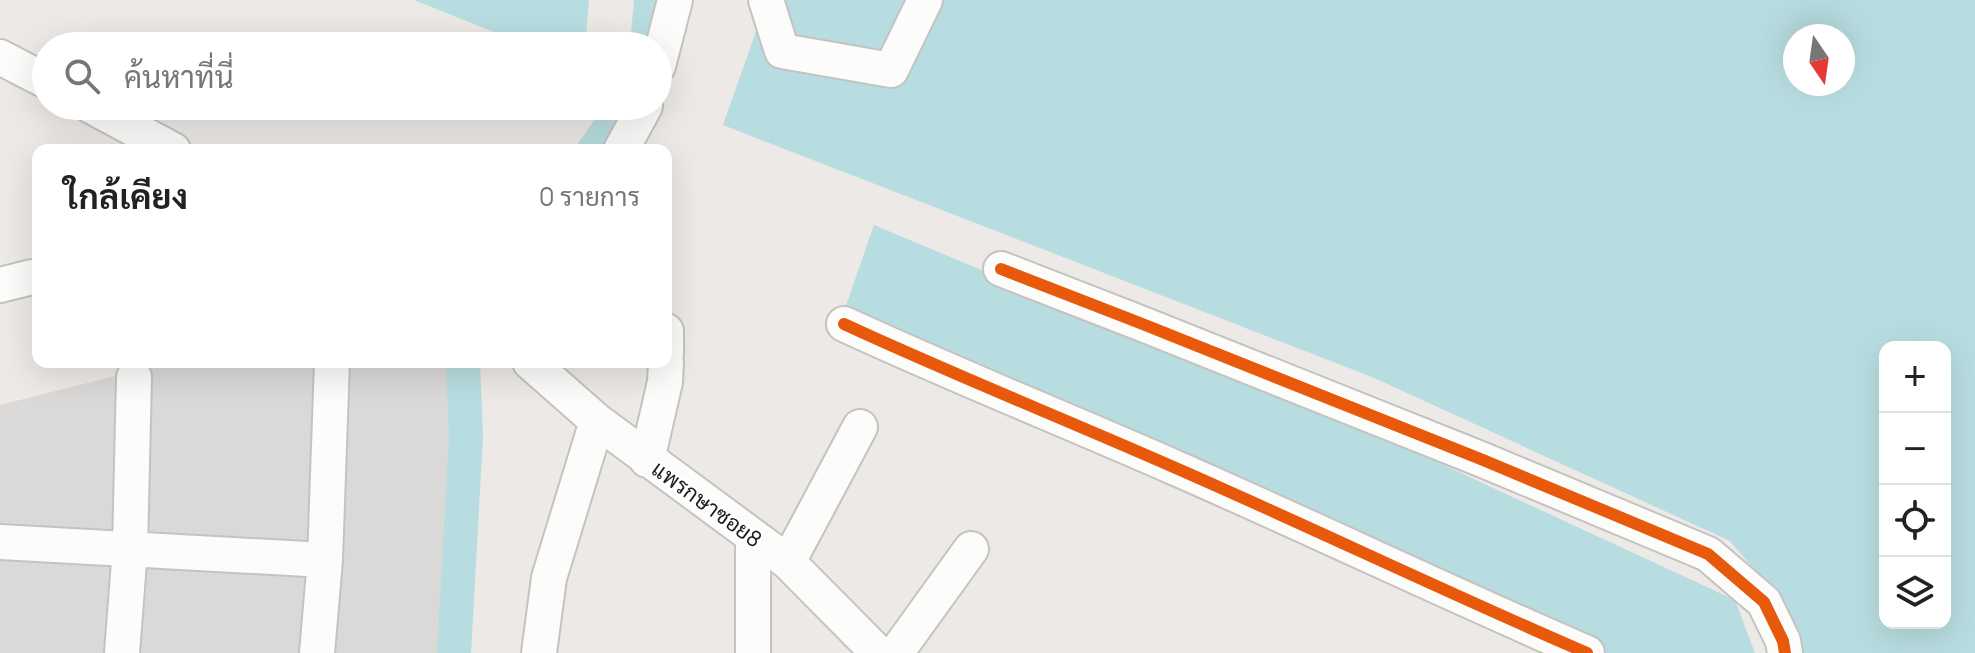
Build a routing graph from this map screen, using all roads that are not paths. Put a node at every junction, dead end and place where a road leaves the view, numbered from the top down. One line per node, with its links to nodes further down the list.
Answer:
1 (675, 0): 4 (street)
2 (766, 0): 3 (street)
3 (925, 0)
4 (667, 32)
5 (0, 57): 6 (street)
6 (32, 74)
7 (117, 120): 9 (street)
8 (637, 120): 10 (street)
9 (162, 144)
10 (624, 144)
11 (1001, 269): 33 (street)
12 (844, 324): 32 (street)
13 (332, 368): 24 (street)
14 (537, 368): 17 (street, แพรกษาซอย8)
15 (666, 368): 19 (street)
16 (134, 377): 22 (street)
17 (597, 421): 19 (street, แพรกษาซอย8); 28 (street)
18 (860, 427): 25 (street)
19 (647, 460): 20 (street, แพรกษาซอย8)
20 (753, 537): 25 (street, แพรกษาซอย8); 29 (street)
21 (0, 542): 22 (street)
22 (130, 549): 24 (street); 26 (street)
23 (971, 549): 31 (street)
24 (325, 560): 27 (street)
25 (788, 562): 30 (street, แพรกษาซอย8)
26 (122, 653)
27 (317, 653)
28 (539, 653)
29 (753, 653)
30 (878, 653)
31 (896, 653)
32 (1587, 653)
33 (1785, 653)

